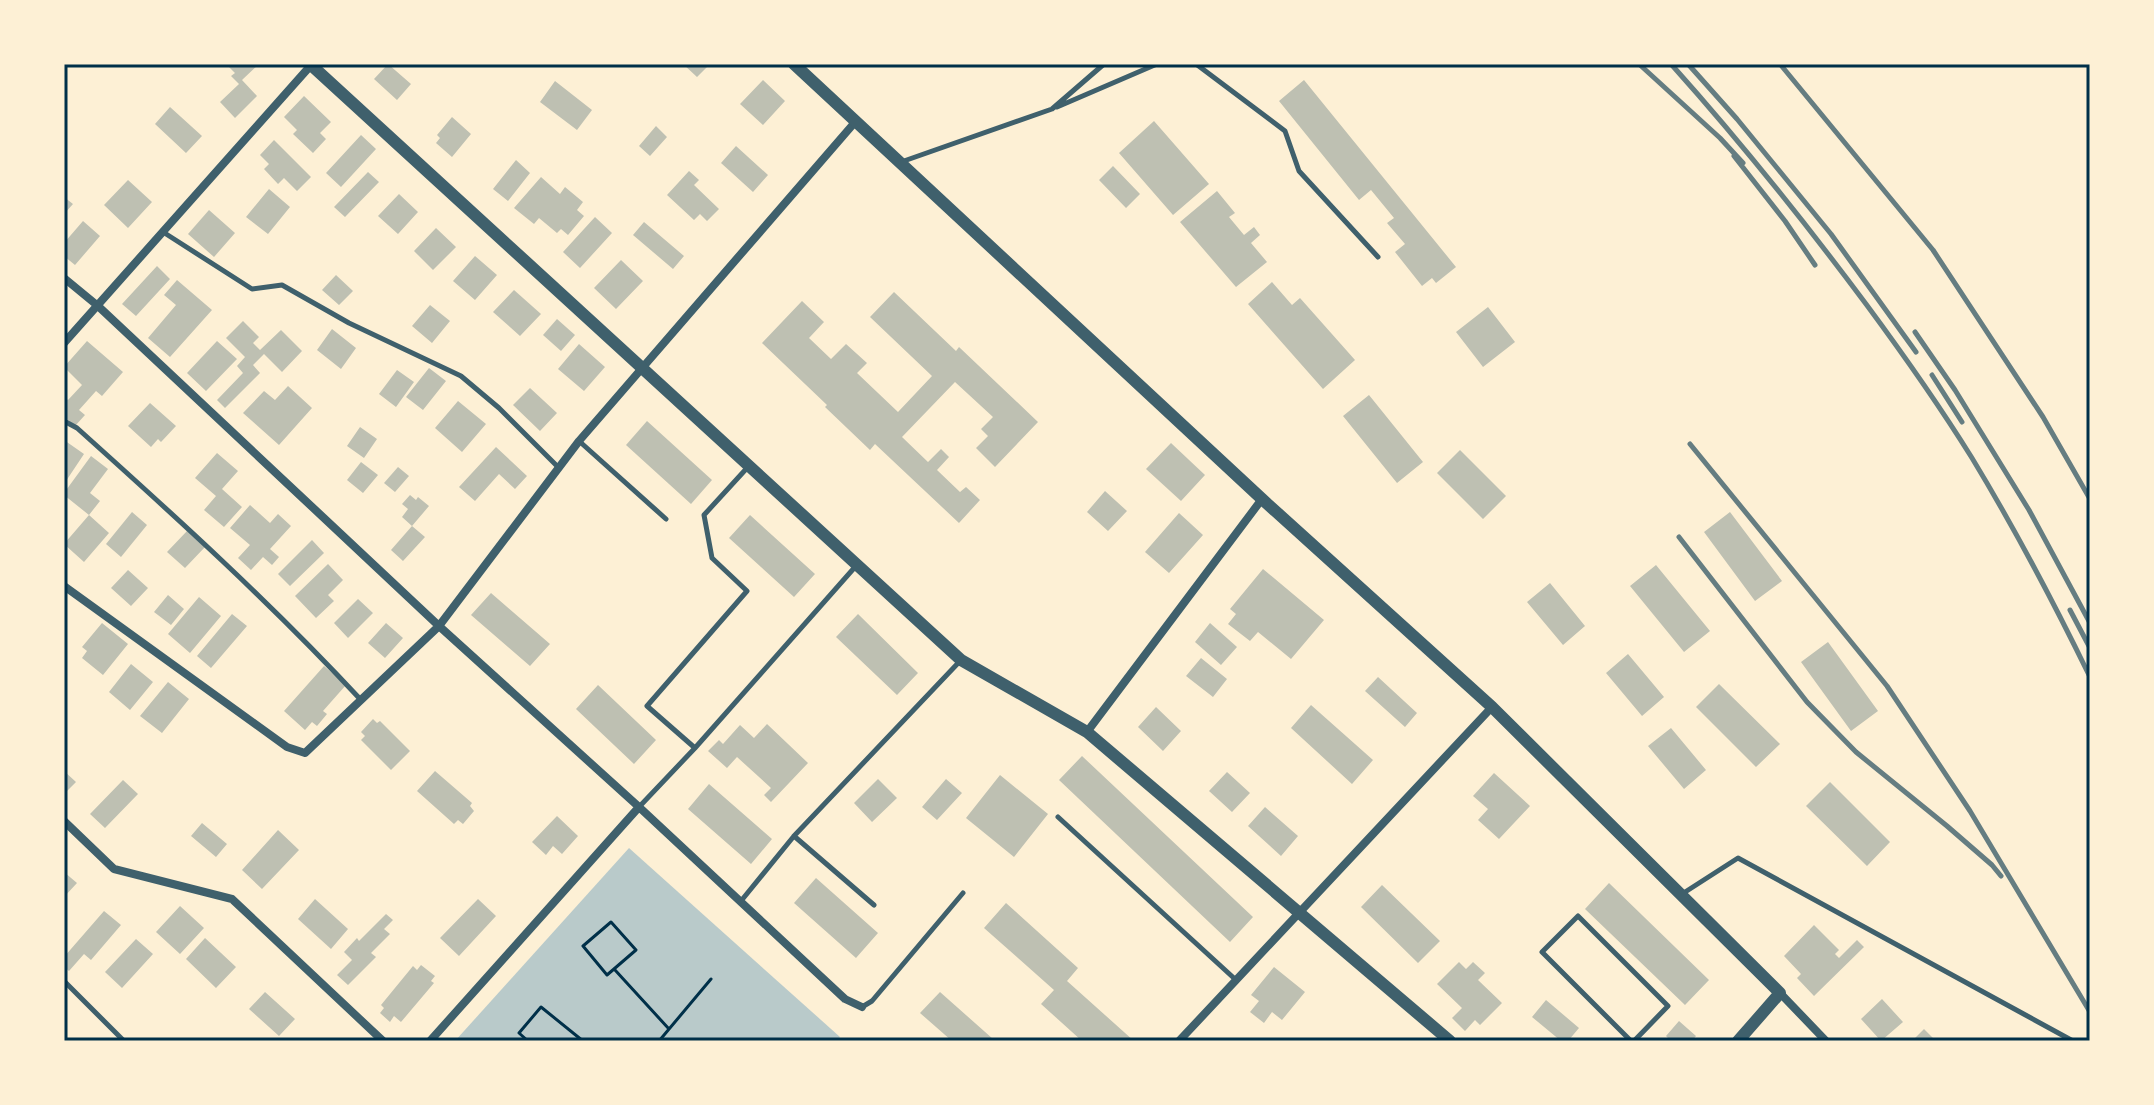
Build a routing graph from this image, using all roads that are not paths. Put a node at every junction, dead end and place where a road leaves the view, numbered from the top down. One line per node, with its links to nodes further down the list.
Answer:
1 (311, 64): 9 (street); 14 (street)
2 (794, 64): 7 (street)
3 (1104, 64): 6 (lane)
4 (1157, 64): 6 (lane)
5 (1196, 64): 10 (lane)
6 (1052, 109): 8 (lane)
7 (856, 121): 8 (street); 14 (street)
8 (900, 162): 19 (street)
9 (163, 232): 12 (street); 18 (lane)
10 (1378, 257)
11 (64, 278): 12 (street)
12 (98, 306): 13 (street); 23 (street)
13 (64, 343)
14 (643, 369): 16 (street); 17 (street)
15 (64, 421): 25 (lane)
16 (579, 441): 18 (street); 20 (lane)
17 (749, 466): 21 (street); 28 (lane)
18 (559, 468): 23 (street)
19 (1262, 499): 26 (street); 27 (street)
20 (666, 519)
21 (857, 565): 24 (street); 28 (lane)
22 (64, 586): 25 (street)
23 (439, 626): 25 (street); 29 (street)
24 (961, 660): 27 (street); 32 (lane)
25 (361, 700)
26 (1492, 707): 34 (street); 37 (street)
27 (1087, 732): 37 (street)
28 (695, 748): 29 (lane)
29 (639, 807): 35 (street); 44 (street)
30 (1058, 817): 38 (lane)
31 (64, 821): 43 (street)
32 (794, 836): 35 (lane); 36 (lane)
33 (963, 893): 41 (lane)
34 (1681, 895): 40 (street); 50 (lane)
35 (741, 901): 41 (street)
36 (874, 905)
37 (1298, 913): 38 (street); 46 (street)
38 (1236, 980): 45 (street)
39 (64, 981): 42 (lane)
40 (1780, 993): 48 (street); 49 (street)
41 (862, 1007)
42 (124, 1041)
43 (383, 1041)
44 (430, 1041)
45 (1179, 1041)
46 (1450, 1041)
47 (1632, 1041): 47 (lane)
48 (1738, 1041)
49 (1826, 1041)
50 (2082, 1041)

